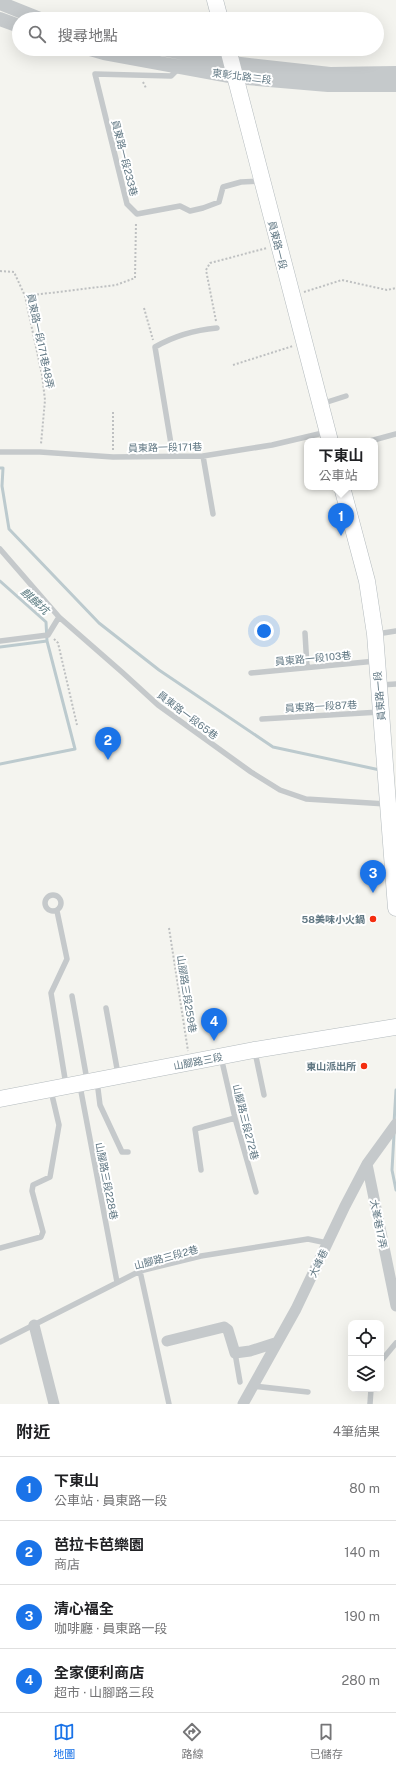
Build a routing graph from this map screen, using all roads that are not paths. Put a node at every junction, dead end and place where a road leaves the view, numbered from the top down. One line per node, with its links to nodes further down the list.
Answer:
1 (215, 0): 4 (main road)
2 (0, 3): 3 (street)
3 (22, 12)
4 (218, 12)
5 (0, 19): 6 (street)
6 (12, 23)
7 (116, 56): 10 (street, 東彰北路二段)
8 (197, 56): 9 (street, 東彰北路二段)
9 (232, 63): 10 (street, 東彰北路二段); 11 (street, 東彰北路二段); 12 (street, 東彰北路二段); 13 (main road, 員東路一段)
10 (180, 67): 13 (lane, 員東路一段233巷)
11 (396, 73)
12 (396, 85)
13 (262, 181): 16 (main road, 員東路一段)
14 (217, 328): 22 (lane)
15 (346, 396): 16 (lane)
16 (320, 404): 18 (main road, 員東路一段)
17 (396, 434): 19 (lane)
18 (329, 437)
19 (378, 439)
20 (304, 441): 23 (lane, 員東路一段171巷)
21 (0, 452): 22 (lane, 員東路一段171巷)
22 (173, 456): 23 (lane, 員東路一段171巷)
23 (203, 456): 25 (lane)
24 (343, 490): 30 (main road, 員東路一段)
25 (213, 514)
26 (0, 548): 27 (lane, 員東路一段65巷)
27 (59, 617): 31 (lane); 40 (lane, 員東路一段65巷)
28 (396, 631): 30 (lane)
29 (305, 633): 33 (lane)
30 (375, 634): 32 (main road, 員東路一段)
31 (0, 641)
32 (376, 660): 33 (lane, 員東路一段103巷); 36 (main road, 員東路一段)
33 (306, 667): 34 (lane, 員東路一段103巷)
34 (251, 673)
35 (396, 684): 36 (lane)
36 (378, 685): 37 (main road, 員東路一段)
37 (380, 712): 38 (lane, 員東路一段87巷); 39 (main road, 員東路一段)
38 (262, 719)
39 (391, 779): 40 (main road, 員東路一段)
40 (391, 813): 41 (main road, 員東路一段)
41 (396, 908)
42 (57, 911): 49 (lane)
43 (72, 996): 49 (lane)
44 (106, 1008): 48 (lane)
45 (396, 1027): 46 (main road, 山腳路三段)
46 (254, 1050): 47 (main road, 山腳路三段); 51 (lane)
47 (221, 1056): 48 (main road, 山腳路三段); 53 (lane, 山腳路三段272巷)
48 (118, 1075): 49 (main road, 山腳路三段)
49 (82, 1082): 50 (main road, 山腳路三段); 55 (lane); 62 (lane, 山腳路三段228巷)
50 (50, 1089): 52 (main road, 山腳路三段); 60 (lane)
51 (264, 1094)
52 (0, 1098)
53 (235, 1118): 57 (lane); 58 (lane, 山腳路三段272巷)
54 (396, 1124): 56 (street, 大峰巷)
55 (128, 1152)
56 (367, 1164): 59 (street, 大峰巷); 63 (street, 大峯巷17弄)
57 (201, 1170)
58 (256, 1192)
59 (327, 1243): 61 (lane, 山腳路三段2巷); 67 (street, 大峰巷)
60 (0, 1248)
61 (140, 1272): 62 (lane, 山腳路三段2巷); 76 (lane)
62 (117, 1282): 64 (lane, 山腳路三段2巷)
63 (396, 1306)
64 (34, 1325): 66 (lane, 山腳路三段2巷); 75 (street)
65 (167, 1341): 69 (street)
66 (0, 1342)
67 (275, 1343): 69 (street); 72 (street, 大峰巷)
68 (396, 1343): 70 (lane)
69 (235, 1353): 71 (lane)
70 (384, 1357)
71 (240, 1382)
72 (252, 1386): 73 (lane); 77 (street, 大峰巷)
73 (308, 1392)
74 (371, 1392): 78 (lane)
75 (54, 1404)
76 (169, 1404)
77 (243, 1404)
78 (370, 1404)

